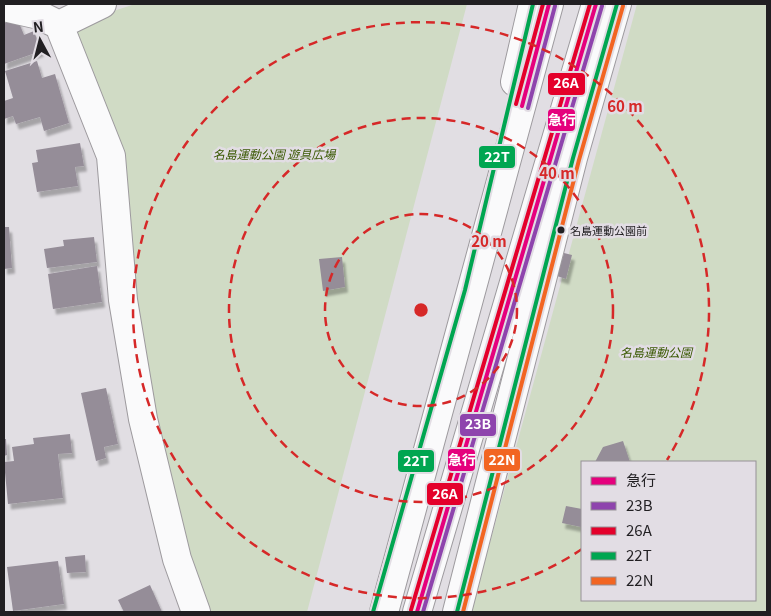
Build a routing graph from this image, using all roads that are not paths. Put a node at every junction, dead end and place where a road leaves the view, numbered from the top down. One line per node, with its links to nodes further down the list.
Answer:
1 (102, 4): 7 (main road)
2 (533, 4): 9 (main road)
3 (549, 4): 10 (main road)
4 (596, 4): 11 (main road)
5 (617, 4): 12 (main road)
6 (4, 6): 7 (main road)
7 (59, 25): 8 (main road)
8 (196, 612)
9 (373, 612)
10 (384, 612)
11 (417, 612)
12 (457, 612)

